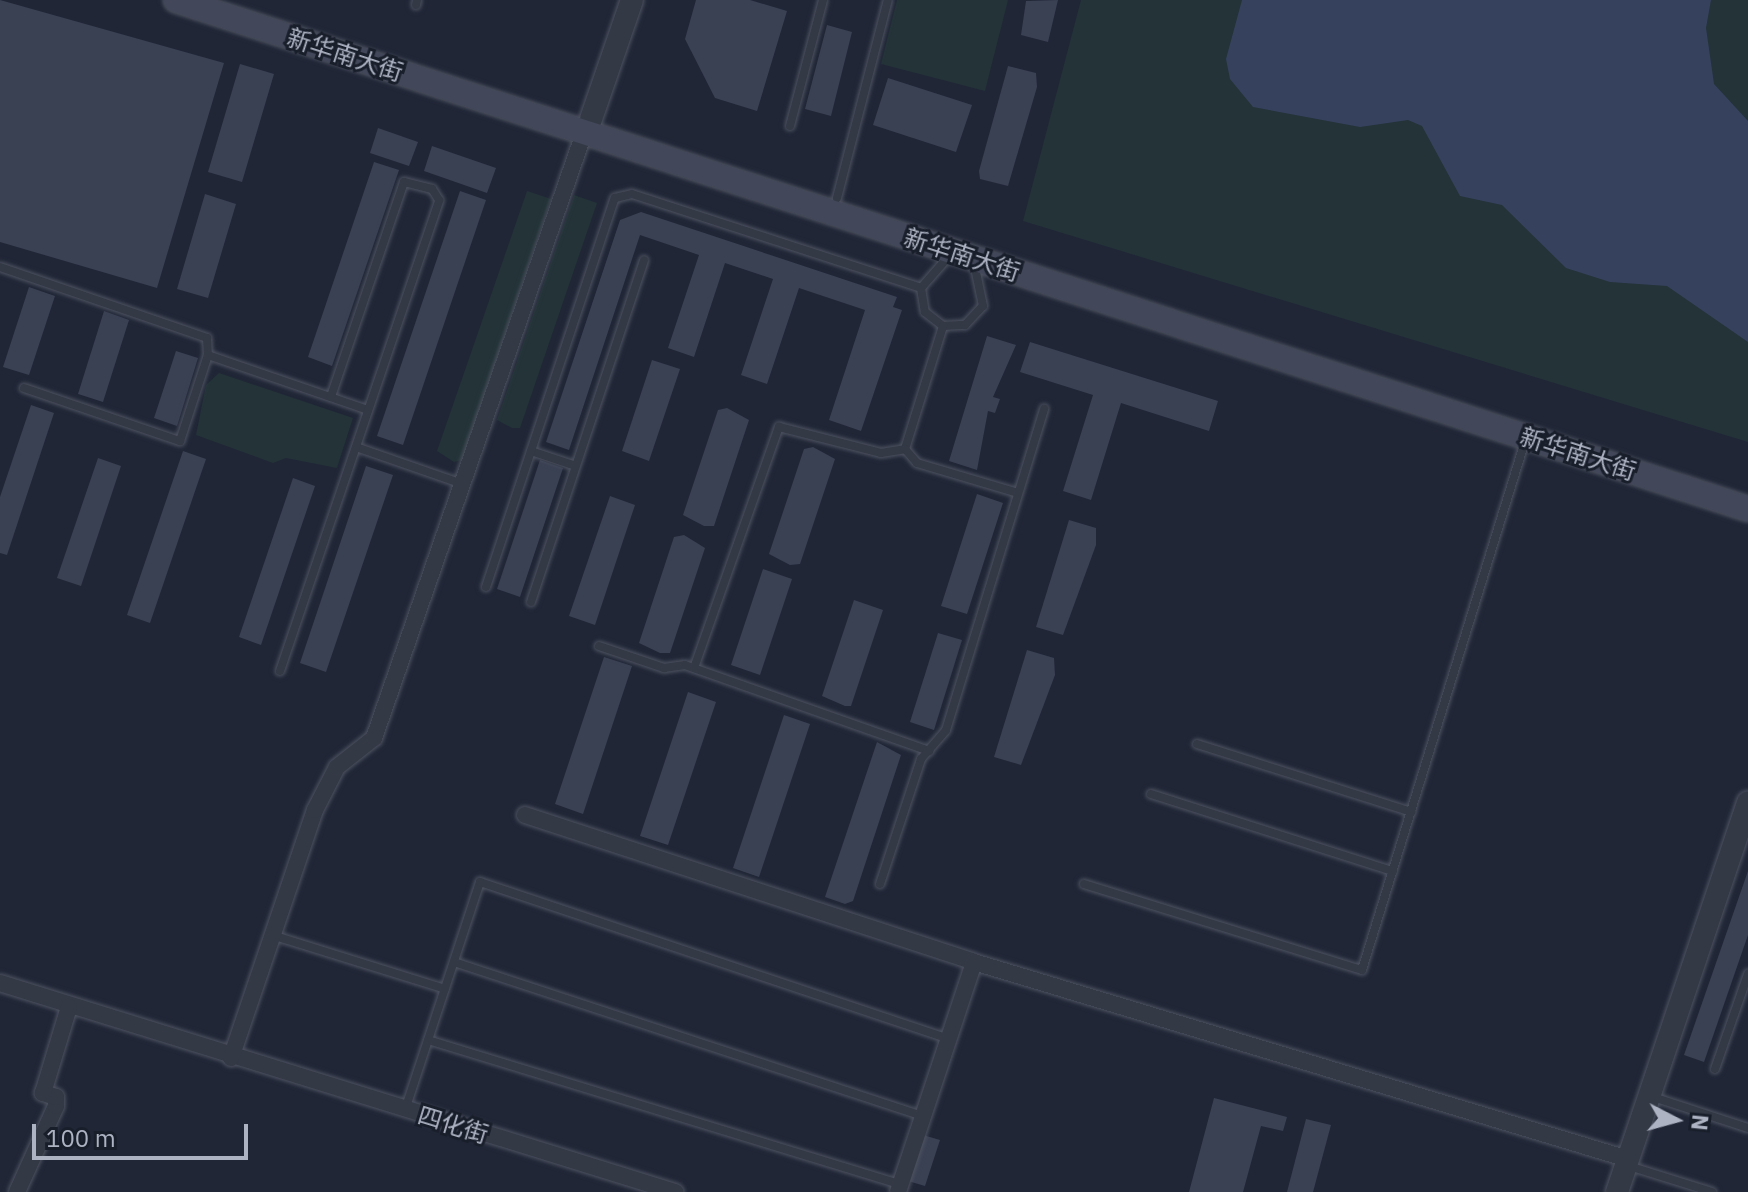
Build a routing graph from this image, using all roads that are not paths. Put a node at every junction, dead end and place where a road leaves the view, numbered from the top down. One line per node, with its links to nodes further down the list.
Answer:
1 (176, 0): 6 (main road, 新华南大街)
2 (225, 0): 6 (main road, 新华南大街)
3 (632, 0): 6 (street)
4 (888, 0): 8 (lane)
5 (819, 1): 7 (lane)
6 (588, 126): 8 (main road, 新华南大街); 9 (main road, 新华南大街); 24 (street)
7 (790, 126)
8 (837, 198): 26 (main road, 新华南大街)
9 (962, 255): 12 (lane); 13 (lane); 19 (main road, 新华南大街)
10 (644, 260): 23 (lane)
11 (0, 267): 14 (lane)
12 (921, 288): 13 (lane); 22 (lane)
13 (943, 326): 21 (lane)
14 (208, 355): 15 (lane); 16 (lane)
15 (24, 388)
16 (331, 397): 18 (lane); 18 (lane)
17 (1044, 409): 25 (lane)
18 (368, 410): 20 (lane)
19 (1526, 437): 27 (main road, 新华南大街); 36 (lane)
20 (356, 447): 24 (lane); 32 (lane)
21 (905, 449): 25 (lane); 31 (lane)
22 (531, 451): 23 (lane); 28 (lane)
23 (576, 466): 29 (lane)
24 (462, 484): 42 (street)
25 (1018, 493): 34 (lane)
26 (1748, 493)
27 (1748, 509)
28 (486, 587)
29 (531, 602)
30 (599, 646): 31 (lane)
31 (694, 668): 34 (lane)
32 (280, 671)
33 (1197, 744): 36 (lane)
34 (929, 751): 40 (lane)
35 (1151, 794): 39 (lane)
36 (1411, 812): 39 (lane)
37 (525, 815): 44 (street)
38 (1746, 816): 53 (street)
39 (1393, 871): 41 (lane)
40 (880, 884)
41 (1084, 884)
42 (272, 935): 47 (lane); 51 (street)
43 (454, 962): 47 (lane); 50 (lane); 55 (lane)
44 (974, 962): 50 (street); 57 (street)
45 (1748, 974): 52 (lane)
46 (0, 983): 48 (street, 四化街)
47 (445, 989): 49 (lane)
48 (69, 1007): 51 (street, 四化街); 59 (street)
49 (428, 1040): 54 (lane); 58 (lane)
50 (949, 1040): 55 (street)
51 (231, 1058): 54 (street, 四化街)
52 (1715, 1069)
53 (1649, 1096): 56 (lane); 57 (street)
54 (405, 1110): 60 (street, 四化街)
55 (923, 1116): 58 (street)
56 (1748, 1128)
57 (1627, 1162): 61 (street); 62 (lane)
58 (900, 1188)
59 (17, 1192)
60 (675, 1192)
61 (1617, 1192)
62 (1712, 1192)

